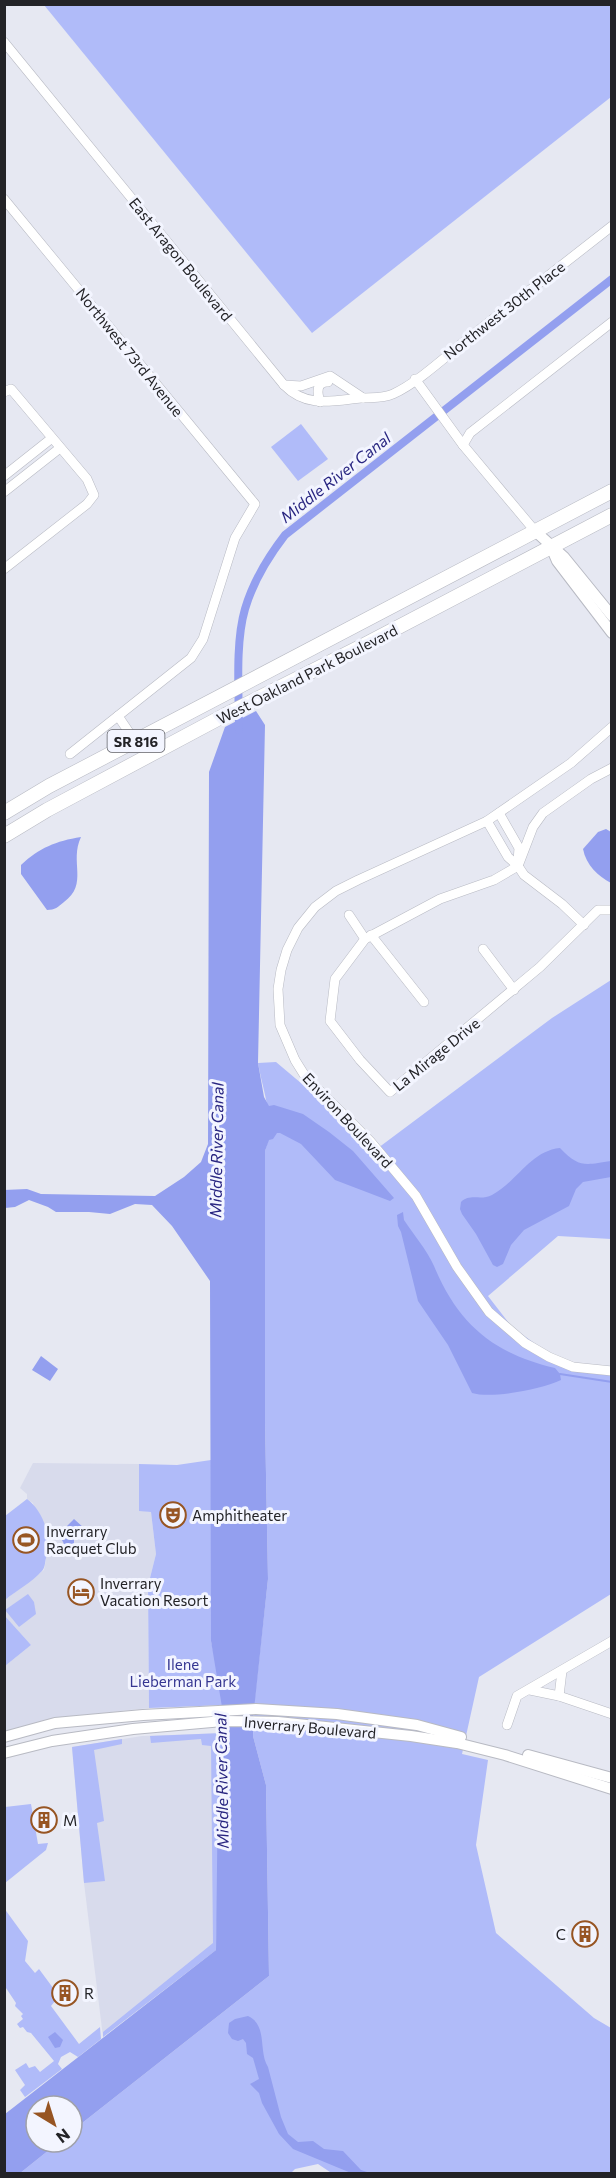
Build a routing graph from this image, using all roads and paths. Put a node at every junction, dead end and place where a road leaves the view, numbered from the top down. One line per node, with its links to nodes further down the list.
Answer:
1 (4, 42): 7 (street, East Aragon Boulevard)
2 (4, 199): 27 (street, Northwest 73rd Avenue)
3 (612, 226): 5 (street, Northwest 30th Place)
4 (612, 322): 13 (street)
5 (415, 380): 9 (street, Northwest 30th Place); 13 (street)
6 (342, 384): 7 (street); 10 (street); 11 (street)
7 (284, 385): 11 (street, East Aragon Boulevard)
8 (8, 391): 12 (street)
9 (394, 393): 10 (street, East Aragon Boulevard)
10 (363, 398): 11 (street, East Aragon Boulevard)
11 (320, 402)
12 (52, 438): 14 (street); 15 (street)
13 (463, 445): 19 (street)
14 (60, 448): 16 (street); 22 (street)
15 (4, 476)
16 (4, 492)
17 (612, 492): 19 (main road, West Oakland Park Boulevard / SR 816)
18 (612, 515): 20 (main road, West Oakland Park Boulevard / SR 816)
19 (535, 531): 20 (street); 23 (main road, West Oakland Park Boulevard / SR 816)
20 (551, 546): 24 (street); 25 (street); 26 (main road, West Oakland Park Boulevard / SR 816)
21 (4, 555): 22 (street)
22 (8, 567)
23 (381, 613): 26 (main road); 29 (main road, West Oakland Park Boulevard / SR 816)
24 (612, 616)
25 (612, 633)
26 (366, 644): 35 (main road, West Oakland Park Boulevard / SR 816)
27 (118, 716): 29 (street); 30 (street)
28 (612, 727): 33 (street, Environ Boulevard)
29 (135, 741): 32 (main road, West Oakland Park Boulevard / SR 816)
30 (70, 754)
31 (612, 768): 36 (street)
32 (4, 813)
33 (499, 813): 34 (street, Environ Boulevard); 36 (street)
34 (488, 821): 36 (street); 44 (street, Environ Boulevard)
35 (4, 836)
36 (518, 866): 39 (street); 40 (street, La Mirage Drive)
37 (612, 910): 39 (street, La Mirage Drive)
38 (349, 915): 40 (street)
39 (584, 925): 42 (street, La Mirage Drive)
40 (368, 937): 42 (street, La Mirage Drive); 43 (street)
41 (483, 949): 42 (street)
42 (514, 990)
43 (423, 1002)
44 (612, 1371)
45 (612, 1641): 46 (street)
46 (562, 1671): 47 (street); 48 (street)
47 (530, 1690): 48 (street); 52 (street)
48 (559, 1696): 49 (street)
49 (612, 1714)
50 (222, 1715): 51 (street, Inverrary Boulevard); 53 (street, Inverrary Boulevard); 54 (street, Inverrary Boulevard)
51 (256, 1715): 55 (street, Inverrary Boulevard); 56 (street, Inverrary Boulevard)
52 (507, 1725)
53 (4, 1737)
54 (4, 1753)
55 (612, 1778)
56 (612, 1789)

